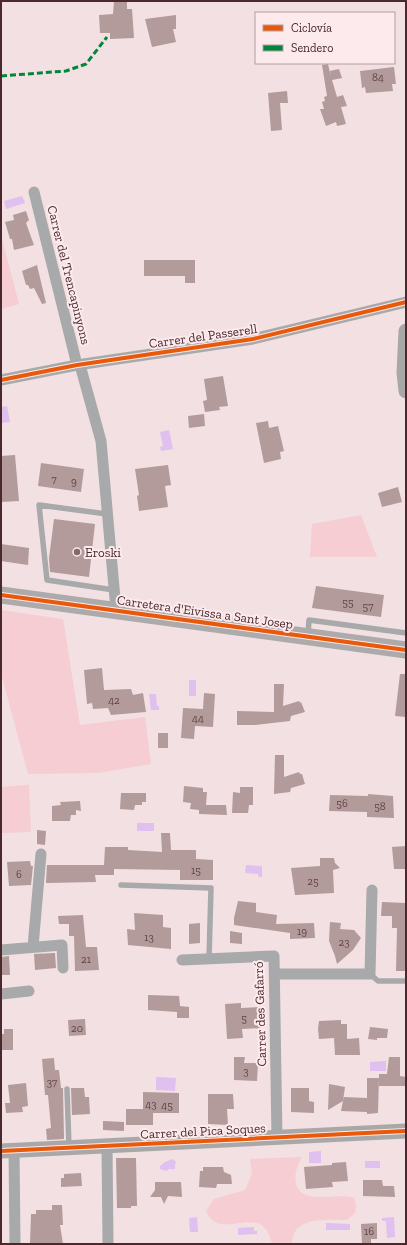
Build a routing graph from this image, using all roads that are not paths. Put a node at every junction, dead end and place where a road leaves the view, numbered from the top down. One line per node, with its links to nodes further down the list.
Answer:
1 (34, 192): 5 (street, Carrer del Trencapinyons)
2 (406, 302): 5 (street, Carrer del Passerell)
3 (406, 331): 4 (street)
4 (405, 356): 7 (street)
5 (79, 365): 6 (street, Carrer del Passerell); 8 (street, Carrer del Trencapinyons)
6 (1, 380)
7 (406, 391)
8 (107, 514): 9 (street, Carrer del Trencapinyons); 9 (lane)
9 (114, 590): 11 (street, Carrer del Trencapinyons)
10 (1, 595): 11 (main road, Carretera d'Eivissa a Sant Josep)
11 (116, 610): 13 (main road, Carretera d'Eivissa a Sant Josep)
12 (406, 633): 13 (lane)
13 (308, 636): 14 (main road, Carretera d'Eivissa a Sant Josep)
14 (406, 650)
15 (41, 854): 18 (street)
16 (121, 885): 20 (lane)
17 (372, 890): 24 (street)
18 (33, 947): 19 (street); 22 (street)
19 (1, 950)
20 (209, 959): 21 (street, Carrer des Gafarró); 23 (street, Carrer des Gafarró)
21 (182, 960)
22 (63, 968)
23 (275, 974): 24 (street); 30 (street, Carrer des Gafarró)
24 (370, 974): 25 (lane)
25 (406, 982)
26 (29, 991): 27 (street)
27 (1, 994)
28 (67, 1089): 32 (lane)
29 (406, 1131): 30 (street, Carrer del Pica Soques)
30 (277, 1137): 31 (street, Carrer del Pica Soques)
31 (107, 1146): 32 (street, Carrer del Pica Soques); 35 (street)
32 (69, 1147): 33 (street, Carrer del Pica Soques)
33 (8, 1150): 34 (street)
34 (15, 1244)
35 (108, 1244)

